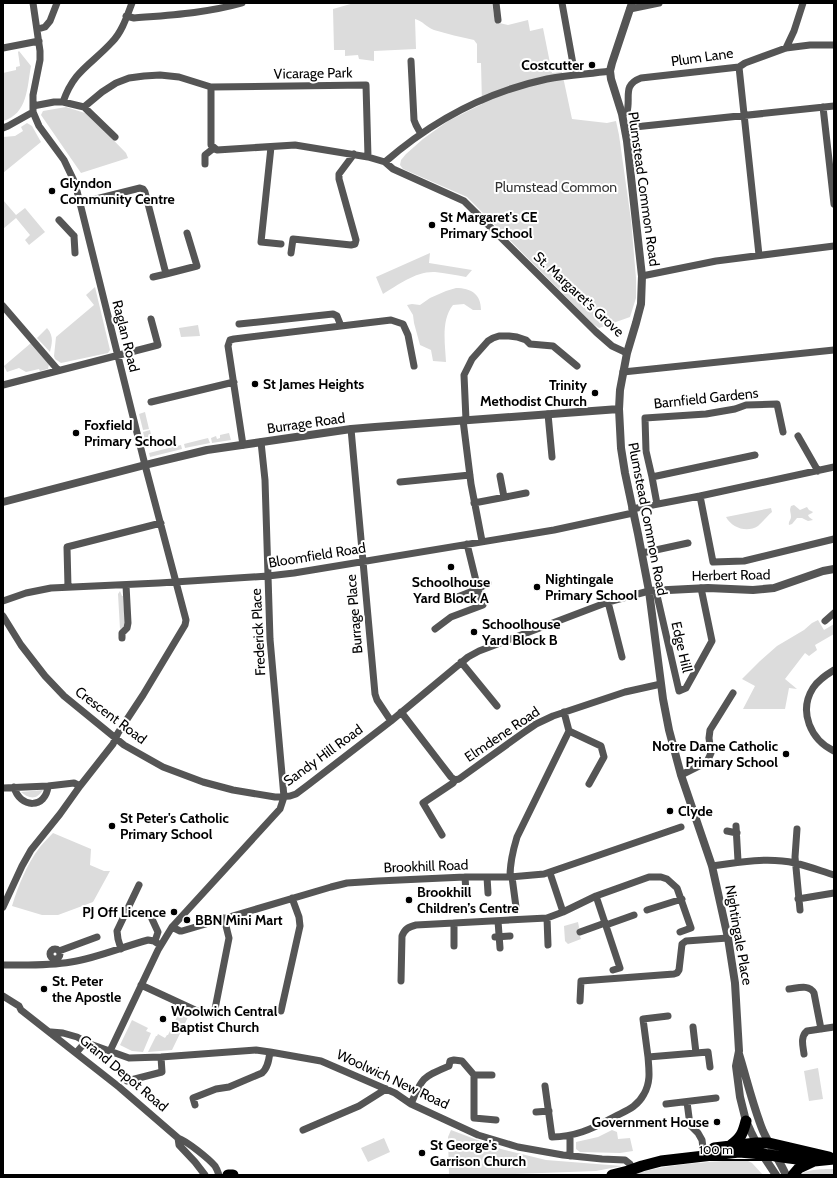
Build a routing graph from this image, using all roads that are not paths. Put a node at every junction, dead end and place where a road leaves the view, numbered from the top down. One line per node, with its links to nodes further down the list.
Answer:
1 (33, 3): 12 (street)
2 (57, 3): 12 (street)
3 (132, 3): 10 (street)
4 (242, 3): 10 (street)
5 (496, 3): 11 (street)
6 (562, 3): 20 (street)
7 (659, 3): 9 (street)
8 (803, 3): 16 (street)
9 (631, 6): 19 (street, Plumstead Common Road)
10 (126, 16): 22 (street)
11 (498, 20)
12 (38, 30): 13 (street)
13 (39, 41): 15 (street); 26 (street)
14 (834, 44): 16 (street, Plum Lane)
15 (3, 48)
16 (786, 48): 18 (street, Plum Lane)
17 (411, 61): 31 (street)
18 (739, 67): 27 (street, Plum Lane); 28 (street)
19 (610, 72): 20 (street); 27 (street, Plumstead Common Road)
20 (575, 76): 31 (street)
21 (211, 87): 24 (street); 34 (street); 36 (street, Vicarage Park)
22 (63, 102): 24 (street); 26 (street)
23 (834, 106): 25 (street)
24 (84, 107): 32 (street)
25 (824, 107): 28 (street); 40 (street)
26 (33, 109): 29 (street); 39 (street, Raglan Road)
27 (622, 114): 30 (street, Plumstead Common Road)
28 (744, 116): 30 (street); 49 (street)
29 (3, 128)
30 (625, 128): 51 (street, Plumstead Common Road)
31 (421, 134): 37 (street)
32 (115, 137)
33 (271, 147): 34 (street, St. Margaret's Grove); 35 (street, St. Margaret's Grove); 45 (street)
34 (214, 148): 38 (street)
35 (354, 154): 36 (street, St. Margaret's Grove); 48 (street)
36 (368, 157): 37 (street, St. Margaret's Grove)
37 (385, 162): 58 (street, St. Margaret's Grove)
38 (204, 164)
39 (80, 203): 42 (street, Raglan Road); 50 (street)
40 (834, 204)
41 (60, 220): 44 (street)
42 (87, 232): 44 (street); 59 (street, Raglan Road)
43 (187, 232): 50 (street)
44 (74, 236): 47 (street)
45 (281, 244)
46 (834, 246): 49 (street)
47 (75, 253)
48 (291, 253)
49 (759, 255): 51 (street)
50 (166, 274): 52 (street)
51 (642, 276): 58 (street, Plumstead Common Road)
52 (153, 278)
53 (3, 306): 62 (street)
54 (151, 319): 59 (street)
55 (239, 324): 56 (street)
56 (341, 326): 60 (street); 64 (street)
57 (834, 350): 63 (street)
58 (627, 353): 63 (street, Plumstead Common Road)
59 (118, 355): 62 (street); 77 (street, Raglan Road)
60 (414, 366)
61 (577, 366): 69 (street)
62 (58, 370): 65 (street)
63 (623, 372): 67 (street, Plumstead Common Road)
64 (234, 382): 66 (street); 74 (street)
65 (3, 385)
66 (151, 402)
67 (619, 409): 68 (street, Burrage Road); 90 (street, Plumstead Common Road)
68 (548, 414): 69 (street, Burrage Road); 76 (street)
69 (465, 420): 70 (street, Burrage Road); 80 (street)
70 (350, 429): 73 (street, Burrage Road); 97 (street, Burrage Place)
71 (783, 432): 82 (street, Barnfield Gardens)
72 (798, 436): 79 (street)
73 (261, 442): 74 (street, Burrage Road); 99 (street, Frederick Place)
74 (243, 445): 77 (street, Burrage Road)
75 (755, 455): 82 (street)
76 (552, 457)
77 (145, 464): 87 (street, Burrage Road); 91 (street, Raglan Road)
78 (834, 467): 79 (street, Bloomfield Road)
79 (818, 471): 85 (street, Bloomfield Road)
80 (470, 475): 83 (street); 88 (street)
81 (500, 476): 86 (street)
82 (652, 477): 89 (street, Barnfield Gardens)
83 (400, 482)
84 (526, 493): 86 (street)
85 (700, 496): 89 (street, Bloomfield Road); 92 (street)
86 (504, 497): 88 (street)
87 (3, 502)
88 (474, 503): 93 (street)
89 (657, 504): 90 (street, Bloomfield Road)
90 (633, 511): 93 (street, Bloomfield Road); 96 (street, Plumstead Common Road)
91 (161, 523): 100 (street, Raglan Road); 103 (street)
92 (834, 539)
93 (482, 541): 95 (street, Bloomfield Road)
94 (688, 543): 96 (street)
95 (467, 544): 97 (street, Bloomfield Road); 105 (street)
96 (642, 553): 106 (street, Plumstead Common Road)
97 (363, 561): 99 (street, Bloomfield Road); 123 (street, Burrage Place)
98 (834, 568): 104 (street, Herbert Road)
99 (268, 576): 100 (street, Bloomfield Road); 134 (street, Frederick Place)
100 (176, 581): 102 (street, Bloomfield Road); 125 (street, Raglan Road)
101 (488, 583): 105 (street)
102 (126, 585): 103 (street, Bloomfield Road); 114 (street)
103 (68, 587): 107 (street, Bloomfield Road)
104 (701, 588): 106 (street, Herbert Road); 106 (street, Edge Hill)
105 (478, 589): 108 (street); 113 (street)
106 (653, 591): 109 (street, Sandy Hill Road); 118 (street, Plumstead Common Road)
107 (3, 601)
108 (447, 601)
109 (608, 602): 115 (street); 116 (street, Sandy Hill Road)
110 (834, 613): 112 (street)
111 (3, 616): 125 (street, Crescent Road)
112 (825, 621)
113 (436, 629)
114 (122, 638)
115 (622, 657)
116 (461, 662): 120 (street); 121 (street, Sandy Hill Road)
117 (834, 670): 126 (street)
118 (661, 684): 122 (street, Elmdene Road); 127 (street, Plumstead Common Road)
119 (733, 693): 127 (street)
120 (497, 706)
121 (401, 712): 123 (street, Sandy Hill Road); 128 (street)
122 (564, 712): 124 (street); 128 (street, Elmdene Road)
123 (391, 721): 134 (street, Sandy Hill Road)
124 (569, 731): 129 (street); 149 (street)
125 (115, 738): 131 (street, Raglan Road); 134 (street, Crescent Road)
126 (834, 751)
127 (680, 775): 137 (street, Plumstead Common Road)
128 (455, 780): 140 (street, Elmdene Road)
129 (589, 784)
130 (48, 786): 131 (street); 132 (street); 132 (street)
131 (80, 786): 155 (street, Raglan Road)
132 (14, 787): 133 (street)
133 (3, 788)
134 (284, 797): 171 (street, Sandy Hill Road)
135 (736, 826): 141 (street)
136 (681, 827): 145 (street, Brookhill Road)
137 (698, 827): 144 (street, Nightingale Place)
138 (797, 829): 143 (street)
139 (727, 831): 141 (street)
140 (442, 834)
141 (736, 834): 142 (street)
142 (738, 861): 143 (street); 144 (street)
143 (795, 863): 146 (street); 158 (street)
144 (712, 866): 177 (street, Nightingale Place)
145 (550, 873): 149 (street, Brookhill Road); 163 (street)
146 (834, 875)
147 (465, 877): 148 (street, Brookhill Road); 151 (street); 156 (street, Brookhill Road)
148 (487, 877): 149 (street, Brookhill Road); 152 (street)
149 (511, 877): 160 (street)
150 (139, 885): 182 (street)
151 (466, 892)
152 (488, 893)
153 (834, 894): 158 (street)
154 (596, 896): 157 (street); 163 (street); 170 (street)
155 (5, 897): 159 (street, Raglan Road)
156 (292, 898): 165 (street, Brookhill Road); 193 (street)
157 (682, 899): 161 (street); 173 (street)
158 (798, 899): 162 (street)
159 (3, 907)
160 (516, 907)
161 (647, 910)
162 (800, 910)
163 (563, 912): 166 (street)
164 (634, 915): 170 (street)
165 (224, 918): 171 (street, Brookhill Road); 187 (street)
166 (547, 918): 168 (street); 179 (street)
167 (152, 919): 178 (street)
168 (498, 921): 169 (street); 176 (street)
169 (454, 923): 180 (street); 186 (street)
170 (606, 924): 172 (street); 185 (street)
171 (172, 927): 178 (street, Sandy Hill Road)
172 (580, 932)
173 (680, 932)
174 (97, 936): 183 (street)
175 (510, 936): 176 (street)
176 (497, 937): 181 (street)
177 (728, 938): 191 (street); 201 (street, Nightingale Place)
178 (158, 943): 182 (street); 187 (street, Sandy Hill Road)
179 (548, 945)
180 (454, 946)
181 (500, 948)
182 (121, 949): 183 (street)
183 (56, 962): 184 (street)
184 (3, 965)
185 (620, 968)
186 (401, 981)
187 (141, 985): 200 (street, Sandy Hill Road)
188 (789, 990): 197 (street)
189 (3, 996): 192 (street, Woolwich New Road)
190 (3, 1000): 192 (street, Woolwich New Road)
191 (580, 1001)
192 (21, 1010): 198 (street, Woolwich New Road)
193 (281, 1011)
194 (668, 1016): 207 (street)
195 (693, 1026): 204 (street)
196 (834, 1027): 197 (street)
197 (821, 1029): 205 (street)
198 (51, 1032): 199 (street, Woolwich New Road); 203 (street, Grand Depot Road)
199 (90, 1044): 200 (street, Woolwich New Road); 203 (street)
200 (110, 1051): 206 (street, Woolwich New Road)
201 (739, 1051): 222 (street, Nightingale Place); 227 (street, Nightingale Place)
202 (270, 1052): 206 (street, Woolwich New Road); 213 (street, Woolwich New Road); 218 (street)
203 (76, 1053): 225 (street, Grand Depot Road)
204 (696, 1053): 207 (street); 208 (street)
205 (804, 1054)
206 (161, 1057): 211 (street)
207 (648, 1058): 224 (street)
208 (710, 1067)
209 (474, 1075): 210 (street); 216 (street); 221 (street)
210 (492, 1075)
211 (127, 1081)
212 (545, 1086): 219 (street)
213 (386, 1089): 216 (street, Woolwich New Road); 223 (street)
214 (716, 1098): 215 (street)
215 (687, 1102): 217 (street); 229 (street)
216 (411, 1104): 231 (street, Woolwich New Road)
217 (666, 1104)
218 (195, 1105)
219 (548, 1111): 220 (street); 224 (street)
220 (536, 1112)
221 (496, 1120)
222 (746, 1121): 226 (street, Nightingale Place); 228 (highway)
223 (303, 1130)
224 (570, 1136): 231 (street)
225 (178, 1138): 236 (street, Grand Depot Road); 237 (street, Grand Depot Road)
226 (756, 1143): 227 (highway); 228 (highway); 230 (street, Nightingale Place)
227 (769, 1143): 232 (street, Nightingale Place); 233 (highway)
228 (731, 1145): 229 (highway)
229 (704, 1153): 230 (highway); 235 (highway)
230 (762, 1154): 232 (highway); 241 (street, Nightingale Place)
231 (570, 1156): 235 (street, Woolwich New Road)
232 (776, 1156): 234 (highway); 242 (street, Nightingale Place)
233 (834, 1159): 234 (highway)
234 (814, 1161): 243 (highway)
235 (630, 1169): 240 (highway)
236 (205, 1175)
237 (219, 1175)
238 (228, 1175): 239 (highway)
239 (233, 1175)
240 (612, 1175)
241 (776, 1175)
242 (786, 1175)
243 (793, 1175)

